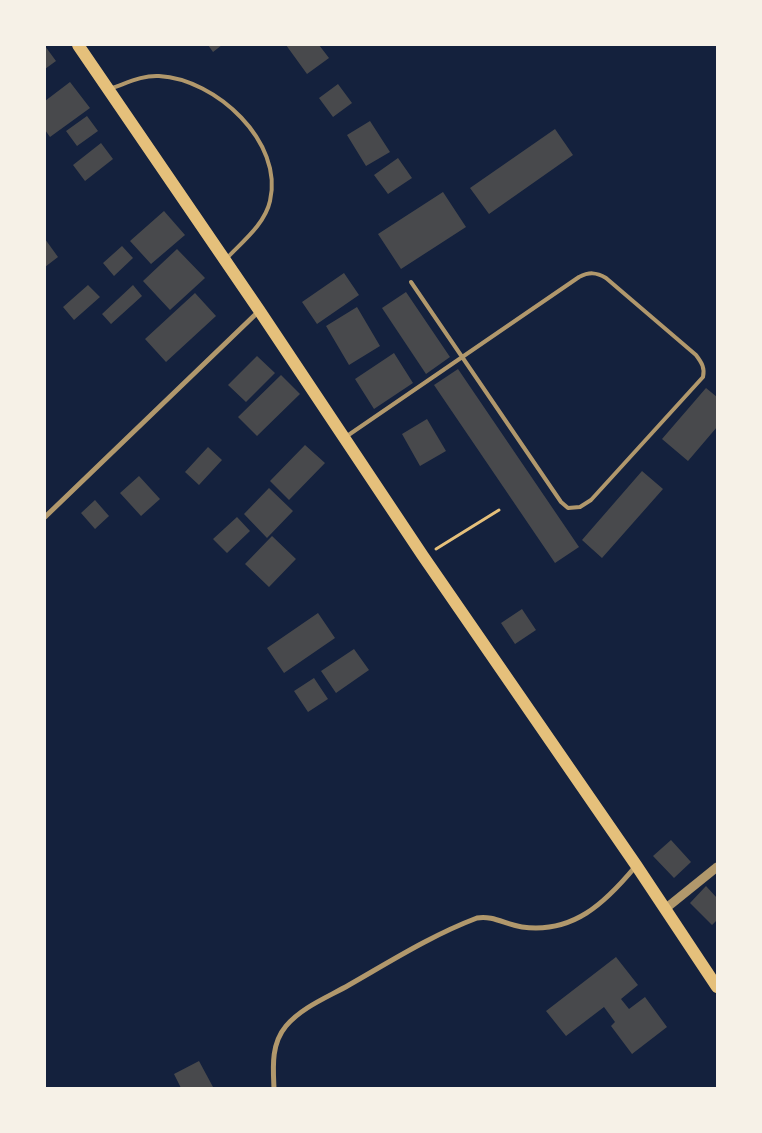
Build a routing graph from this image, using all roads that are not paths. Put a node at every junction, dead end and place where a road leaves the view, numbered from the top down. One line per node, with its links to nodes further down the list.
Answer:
1 (78, 45): 2 (main road)
2 (108, 89): 3 (main road); 3 (lane)
3 (225, 260): 5 (main road)
4 (411, 282): 6 (lane)
5 (259, 310): 7 (main road); 8 (street)
6 (462, 358): 6 (lane); 7 (lane)
7 (345, 438): 9 (main road)
8 (45, 517)
9 (636, 865): 11 (main road); 13 (street)
10 (717, 867): 11 (street)
11 (664, 908): 12 (main road)
12 (717, 988)
13 (274, 1088)

